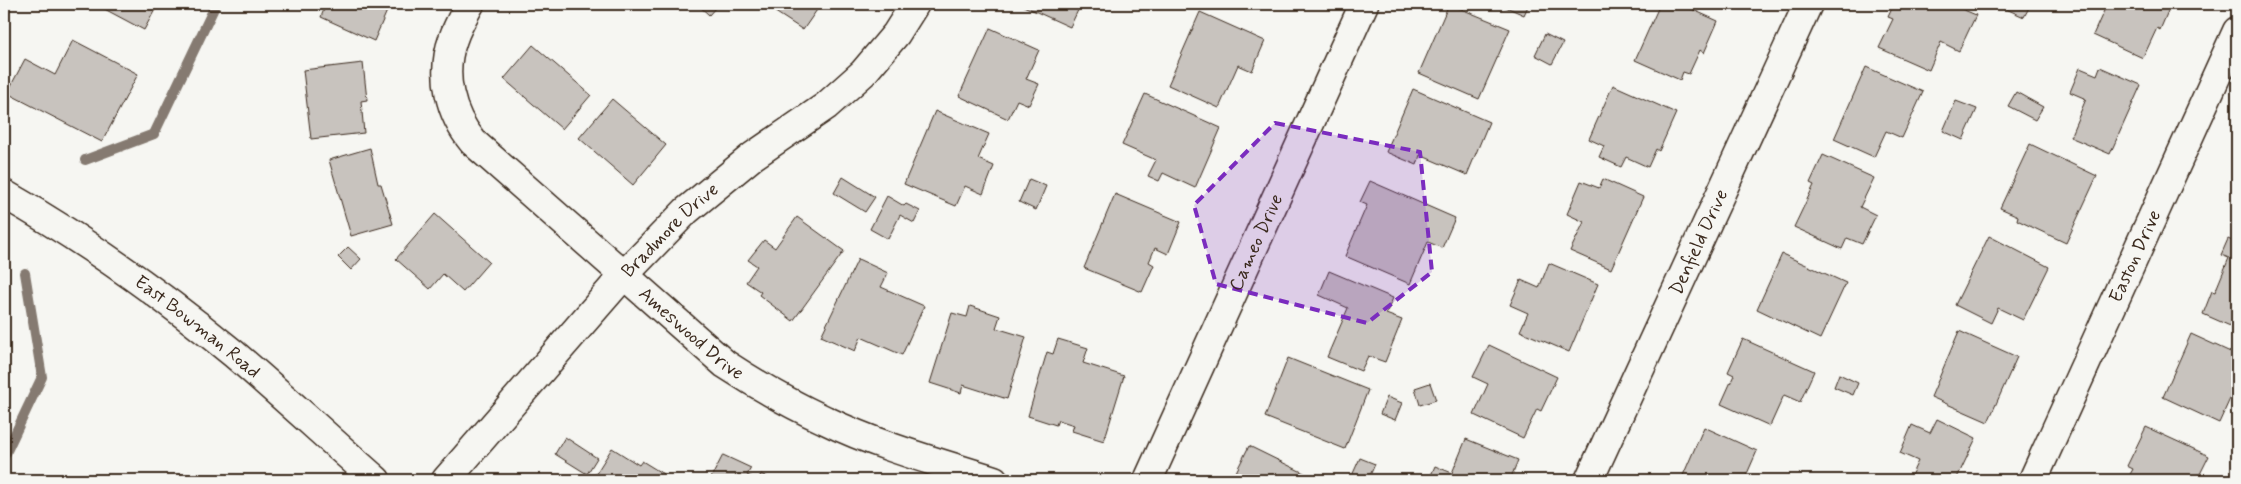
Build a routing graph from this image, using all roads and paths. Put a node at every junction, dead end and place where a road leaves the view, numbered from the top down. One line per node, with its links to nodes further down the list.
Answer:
1 (470, 4): 7 (street, Ameswood Drive)
2 (915, 4): 7 (street, Bradmore Drive)
3 (1364, 4): 11 (street, Cameo Drive)
4 (1808, 4): 12 (street, Denfield Drive)
5 (2237, 31): 13 (street, Easton Drive)
6 (4, 194): 8 (street, East Bowman Road)
7 (624, 276): 9 (street, Bradmore Drive); 10 (street, Ameswood Drive)
8 (376, 480)
9 (446, 480)
10 (994, 480)
11 (1148, 480)
12 (1589, 480)
13 (2034, 480)

